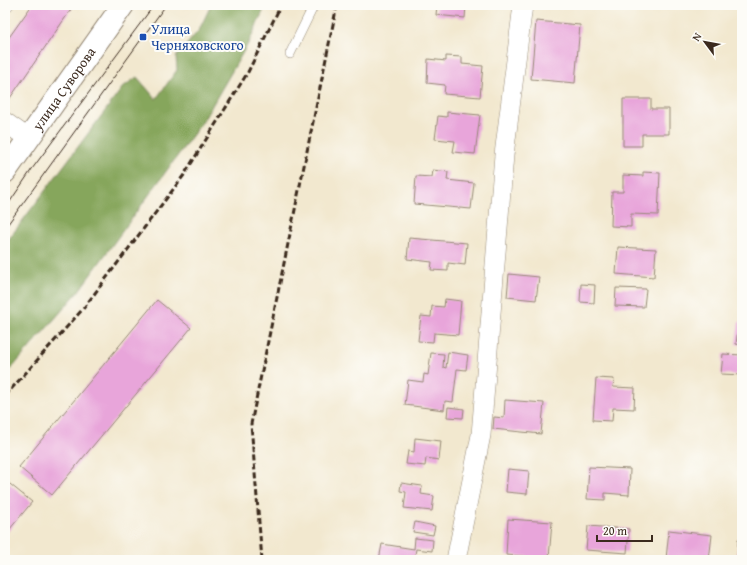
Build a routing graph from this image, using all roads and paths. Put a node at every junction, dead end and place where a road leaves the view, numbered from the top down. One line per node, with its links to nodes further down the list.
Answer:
1 (9, 5): 5 (lane)
2 (314, 5): 6 (lane)
3 (523, 5): 10 (street)
4 (117, 9): 8 (street, улица Суворова)
5 (5, 10)
6 (290, 54)
7 (5, 122): 8 (street)
8 (29, 139): 9 (street, улица Суворова)
9 (5, 172)
10 (456, 560)

